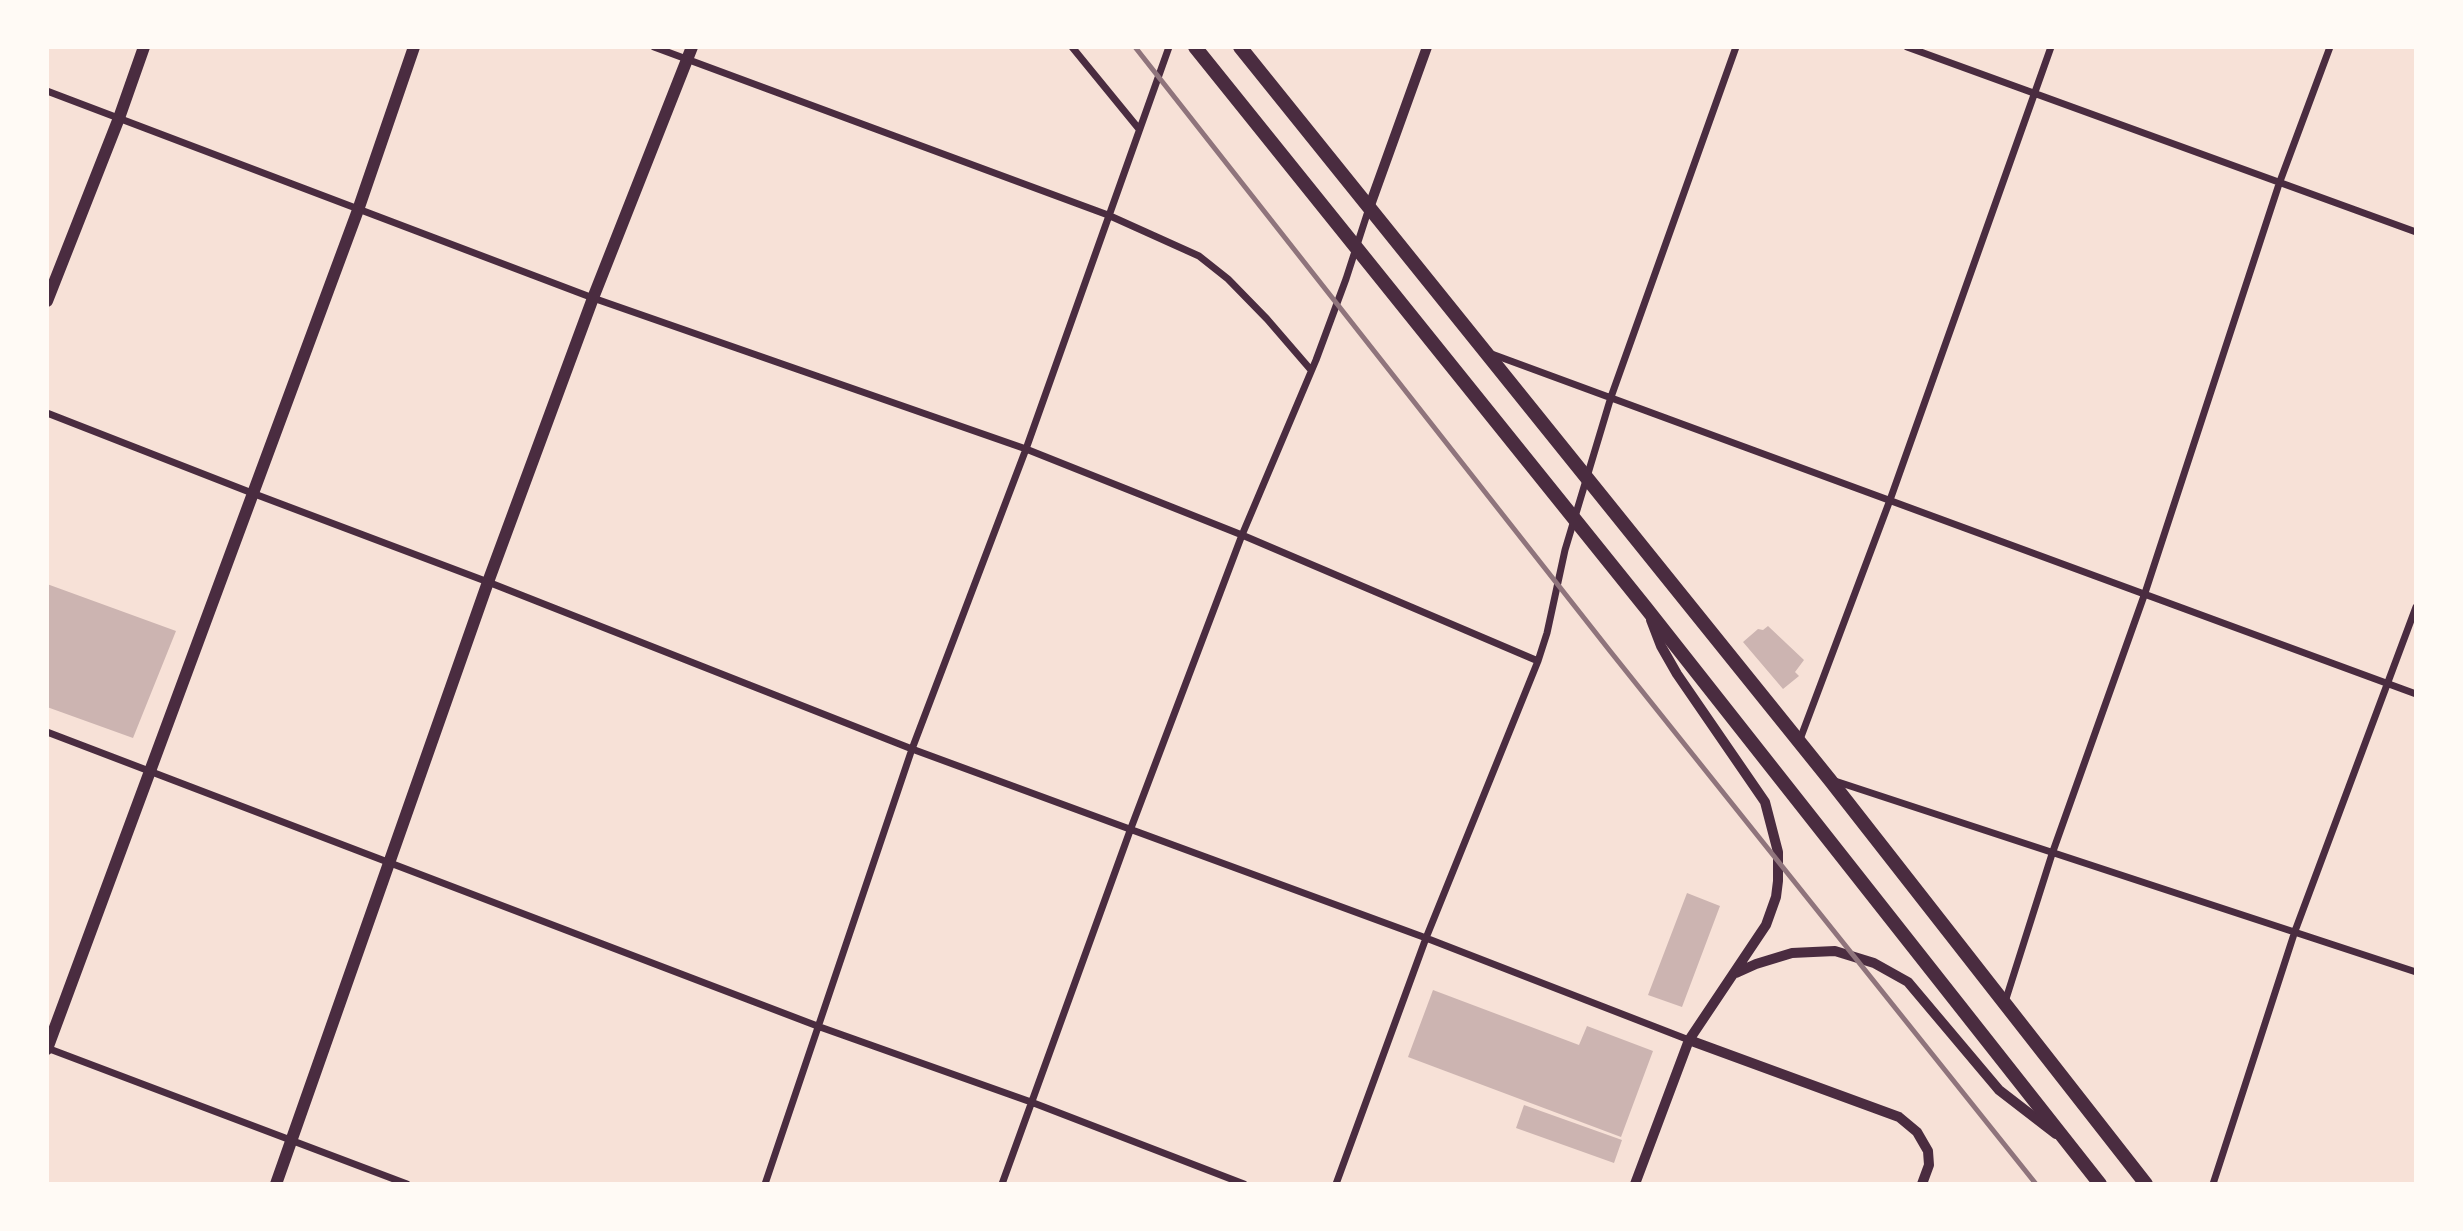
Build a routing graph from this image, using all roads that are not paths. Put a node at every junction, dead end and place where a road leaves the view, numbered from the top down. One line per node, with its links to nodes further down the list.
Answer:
1 (144, 47): 16 (main road)
2 (414, 47): 20 (main road)
3 (654, 47): 13 (street)
4 (1072, 47): 17 (street)
5 (1195, 47): 23 (main road)
6 (1240, 47): 19 (main road)
7 (1427, 47): 19 (street)
8 (1736, 47): 28 (street)
9 (1906, 47): 15 (street)
10 (2051, 47): 15 (street)
11 (2330, 47): 18 (street)
12 (1168, 49): 17 (street)
13 (690, 54): 21 (street); 24 (main road)
14 (47, 92): 16 (street)
15 (2035, 93): 18 (street); 33 (street)
16 (119, 118): 20 (street); 25 (main road)
17 (1139, 129): 21 (street)
18 (2279, 184): 22 (street); 37 (street)
19 (1369, 208): 23 (street); 26 (main road)
20 (358, 211): 24 (street); 32 (main road)
21 (1108, 215): 27 (street); 30 (street)
22 (2416, 232)
23 (1357, 248): 27 (street); 34 (main road)
24 (593, 298): 30 (street); 36 (main road)
25 (47, 301)
26 (1485, 351): 28 (street); 31 (main road)
27 (1311, 370): 35 (street)
28 (1611, 397): 31 (street); 33 (street)
29 (47, 413): 32 (street)
30 (1026, 449): 35 (street); 45 (street)
31 (1585, 478): 34 (street); 44 (main road)
32 (252, 494): 36 (street); 46 (main road)
33 (1890, 500): 37 (street); 44 (street)
34 (1575, 519): 39 (main road); 40 (street)
35 (1242, 535): 40 (street); 48 (street)
36 (488, 582): 45 (street); 50 (main road)
37 (2145, 593): 41 (street); 49 (street)
38 (2416, 607): 41 (street)
39 (1646, 608): 54 (street); 61 (main road)
40 (1538, 662): 52 (street)
41 (2387, 684): 42 (street); 51 (street)
42 (2416, 694)
43 (47, 732): 46 (street)
44 (1799, 743): 47 (main road)
45 (912, 749): 48 (street); 56 (street)
46 (151, 770): 50 (street); 58 (main road)
47 (1829, 780): 49 (street); 55 (main road)
48 (1131, 828): 52 (street); 59 (street)
49 (2052, 854): 51 (street); 55 (street)
50 (388, 862): 56 (street); 60 (main road)
51 (2295, 931): 53 (street); 72 (street)
52 (1426, 938): 57 (street); 67 (street)
53 (2416, 972)
54 (1733, 975): 57 (street); 61 (street)
55 (2005, 1002): 71 (main road)
56 (820, 1027): 59 (street); 64 (street)
57 (1689, 1040): 68 (street); 69 (street)
58 (47, 1048): 60 (street)
59 (1031, 1102): 65 (street); 66 (street)
60 (292, 1139): 62 (main road); 63 (street)
61 (2068, 1143): 70 (main road)
62 (276, 1184)
63 (407, 1184)
64 (765, 1184)
65 (1003, 1184)
66 (1244, 1184)
67 (1336, 1184)
68 (1635, 1184)
69 (1922, 1184)
70 (2100, 1184)
71 (2146, 1184)
72 (2213, 1184)

